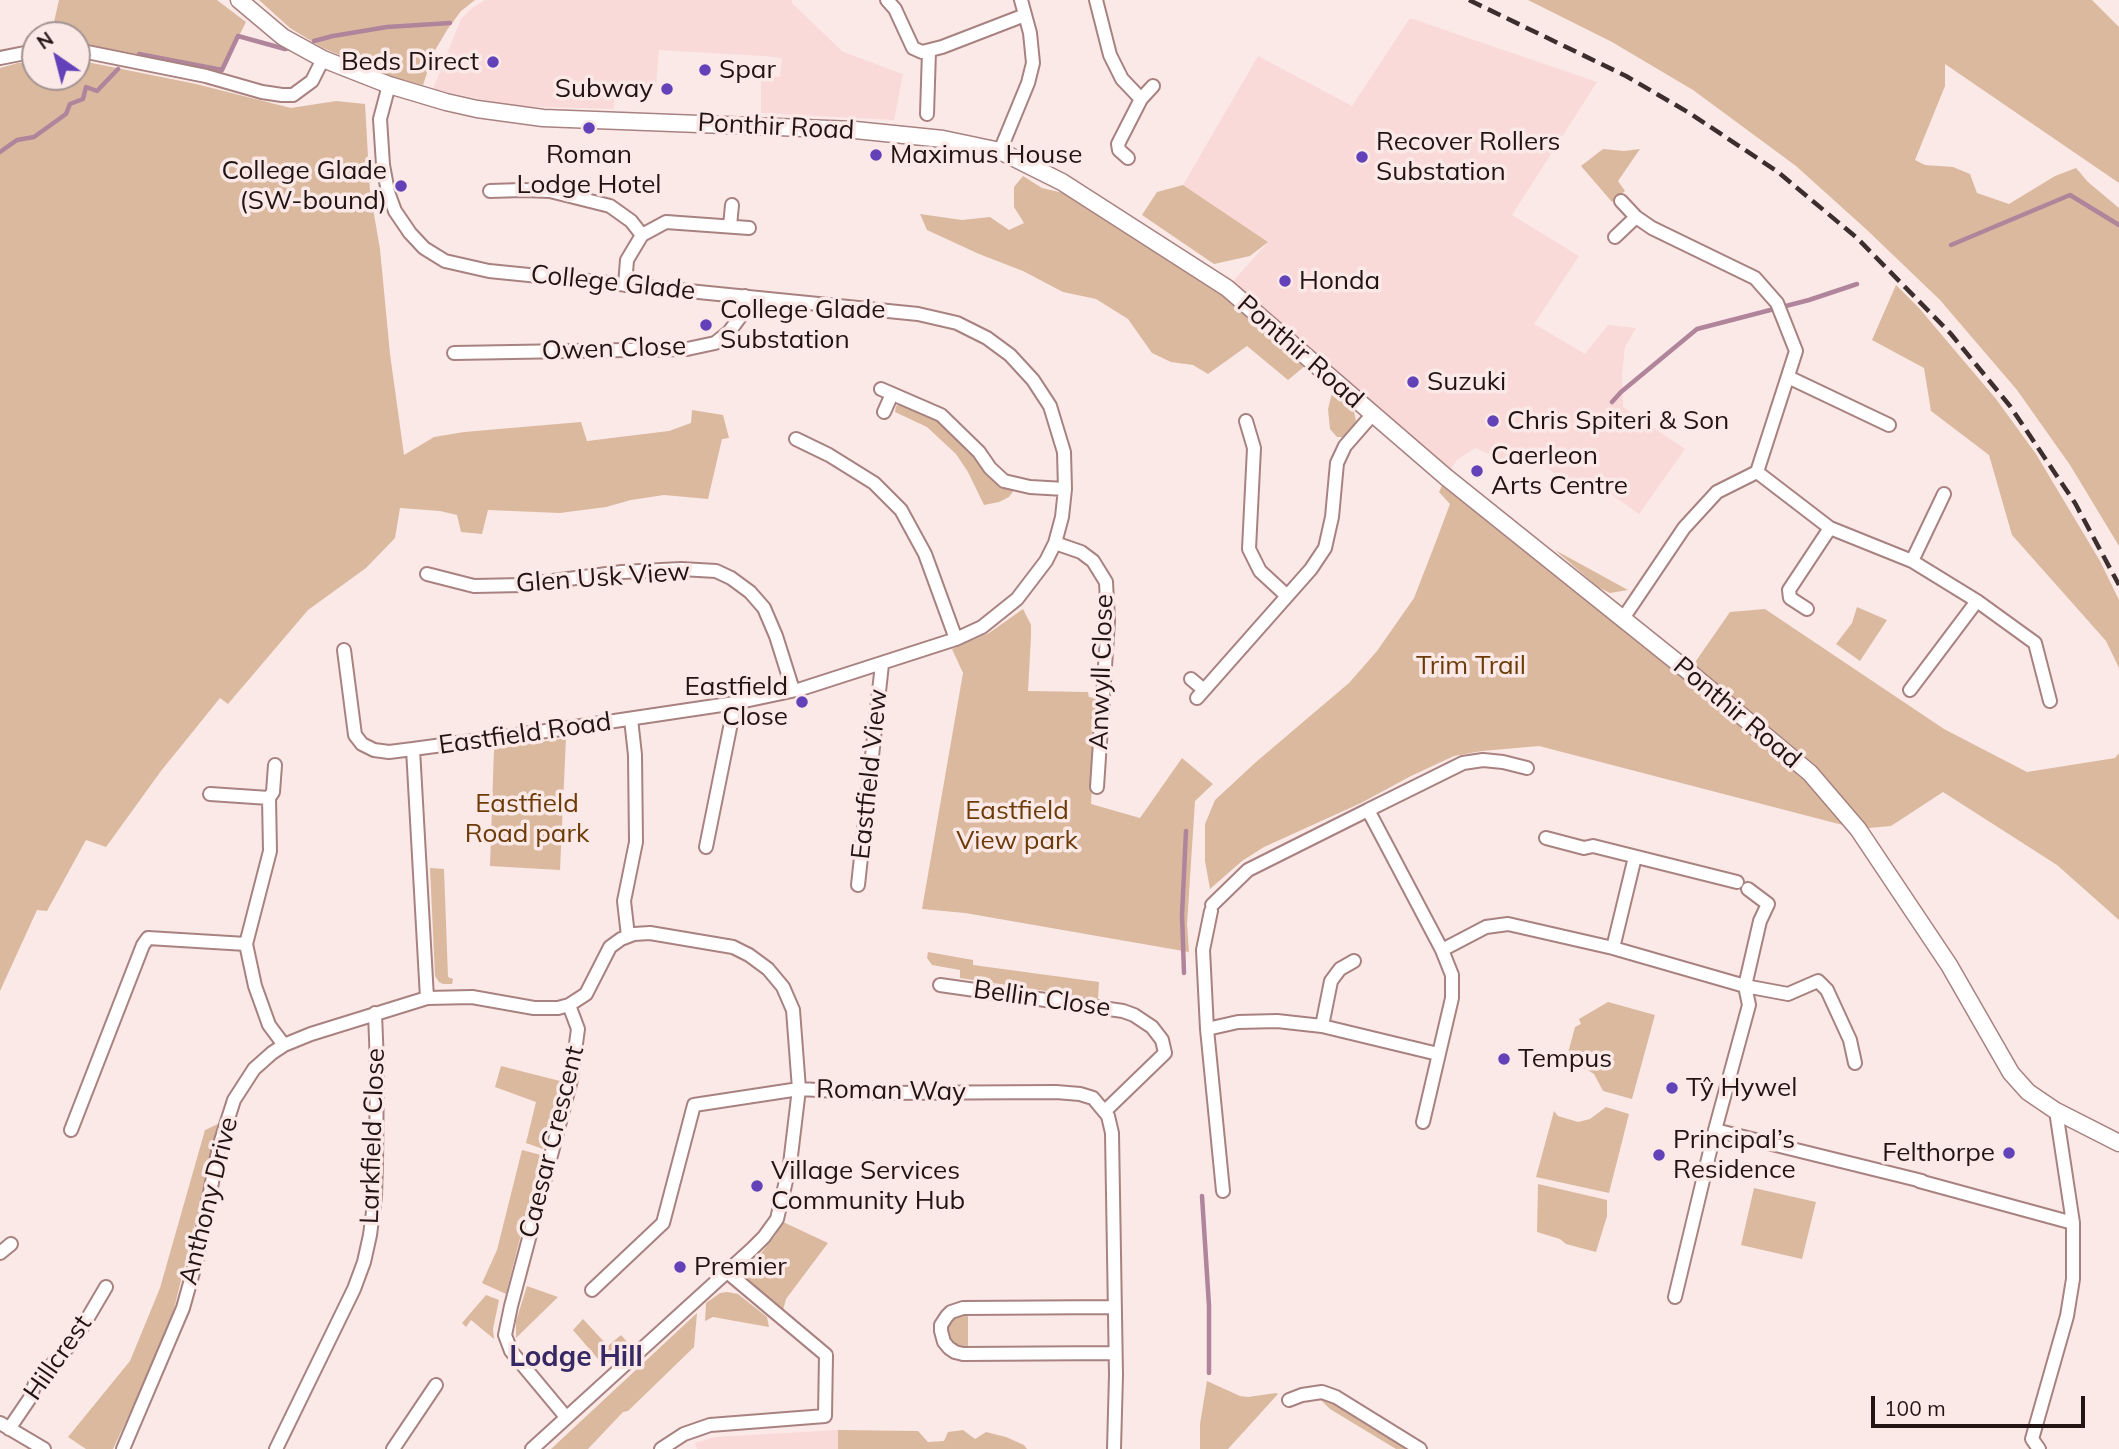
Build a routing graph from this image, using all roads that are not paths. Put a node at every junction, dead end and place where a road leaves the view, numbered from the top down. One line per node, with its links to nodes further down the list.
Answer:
1 (239, 0): 10 (main road, Ponthir Road)
2 (887, 0): 6 (street)
3 (1021, 0): 5 (street)
4 (1096, 0): 13 (street)
5 (1025, 15): 6 (street); 15 (street)
6 (929, 51): 14 (street)
7 (91, 53): 10 (street)
8 (21, 54): 9 (street)
9 (0, 58)
10 (323, 58): 11 (main road, Ponthir Road)
11 (389, 85): 15 (main road, Ponthir Road); 25 (street, College Glade)
12 (1153, 86): 13 (street)
13 (1141, 99): 16 (street)
14 (927, 114)
15 (1000, 151): 30 (main road, Ponthir Road)
16 (1128, 158)
17 (490, 191): 23 (street)
18 (1621, 201): 20 (street)
19 (732, 205): 21 (street)
20 (1636, 217): 24 (street); 28 (street)
21 (730, 226): 22 (street); 23 (street)
22 (749, 228)
23 (642, 235): 25 (street)
24 (1615, 237)
25 (625, 285): 26 (street, College Glade)
26 (745, 296): 27 (street, Owen Close); 35 (street, College Glade)
27 (454, 353)
28 (1788, 377): 31 (street); 34 (street)
29 (884, 412): 35 (street)
30 (1372, 415): 41 (street); 44 (main road, Ponthir Road)
31 (1889, 425)
32 (1245, 428): 41 (street)
33 (796, 439): 45 (street)
34 (1756, 472): 37 (street); 44 (street)
35 (1065, 489): 38 (street, College Glade)
36 (1944, 494): 39 (street)
37 (1830, 528): 39 (street); 43 (street)
38 (1055, 543): 45 (street, College Glade); 57 (street, Anwyll Close)
39 (1912, 561): 42 (street)
40 (427, 574): 49 (street, Glen Usk View)
41 (1286, 595): 48 (street)
42 (1977, 601): 50 (street); 51 (street)
43 (1807, 609)
44 (1622, 620): 82 (main road, Ponthir Road)
45 (956, 639): 47 (street, College Glade)
46 (344, 650): 54 (street)
47 (882, 664): 49 (street, Eastfield Road); 64 (street, Eastfield View)
48 (1191, 679)
49 (793, 690): 52 (street, Eastfield Road)
50 (1910, 690)
51 (2050, 701)
52 (735, 703): 53 (street, Eastfield Road); 62 (street)
53 (631, 719): 54 (street, Eastfield Road); 65 (street)
54 (413, 749): 72 (street, Eastfield Road)
55 (275, 765): 59 (street)
56 (1527, 768): 60 (street)
57 (1097, 787)
58 (210, 794): 59 (street)
59 (269, 798): 66 (street)
60 (1367, 810): 68 (street); 76 (street)
61 (1546, 838): 63 (street)
62 (706, 847)
63 (1635, 857): 67 (street); 71 (street)
64 (858, 885)
65 (628, 936): 73 (street, Caesar Crescent); 80 (street)
66 (246, 944): 77 (street); 84 (street)
67 (1613, 948): 68 (street); 71 (street)
68 (1442, 950): 78 (street)
69 (1353, 961): 75 (street)
70 (940, 985): 81 (street, Bellin Close)
71 (1745, 986): 79 (street); 85 (street)
72 (427, 998): 73 (street, Anthony Drive); 74 (street, Anthony Drive)
73 (569, 1005): 99 (street, Caesar Crescent)
74 (375, 1013): 77 (street, Anthony Drive); 103 (street, Larkfield Close)
75 (1322, 1026): 76 (street); 78 (street)
76 (1207, 1029): 87 (street)
77 (284, 1045): 102 (street, Anthony Drive)
78 (1438, 1054): 83 (street)
79 (1855, 1063)
80 (799, 1089): 81 (street, Roman Way); 91 (street, Roman Way); 93 (street)
81 (1104, 1111): 95 (street)
82 (2056, 1111): 86 (main road, Ponthir Road); 88 (street)
83 (1423, 1122)
84 (71, 1130)
85 (1715, 1130): 88 (street); 94 (street)
86 (2119, 1143)
87 (1223, 1191)
88 (2073, 1223): 109 (street)
89 (11, 1244): 90 (street)
90 (0, 1253)
91 (726, 1271): 99 (street, Roman Way); 106 (street)
92 (106, 1287): 100 (street, Hillcrest)
93 (592, 1290)
94 (1675, 1297)
95 (1115, 1307): 96 (street); 96 (street)
96 (1115, 1353): 107 (street)
97 (436, 1385): 104 (street)
98 (1289, 1400): 108 (street)
99 (566, 1417): 105 (street, Roman Way)
100 (5, 1426): 101 (street)
101 (44, 1449)
102 (123, 1449)
103 (276, 1449)
104 (393, 1449)
105 (532, 1449)
106 (661, 1449)
107 (1114, 1449)
108 (1420, 1449)
109 (2039, 1449)

